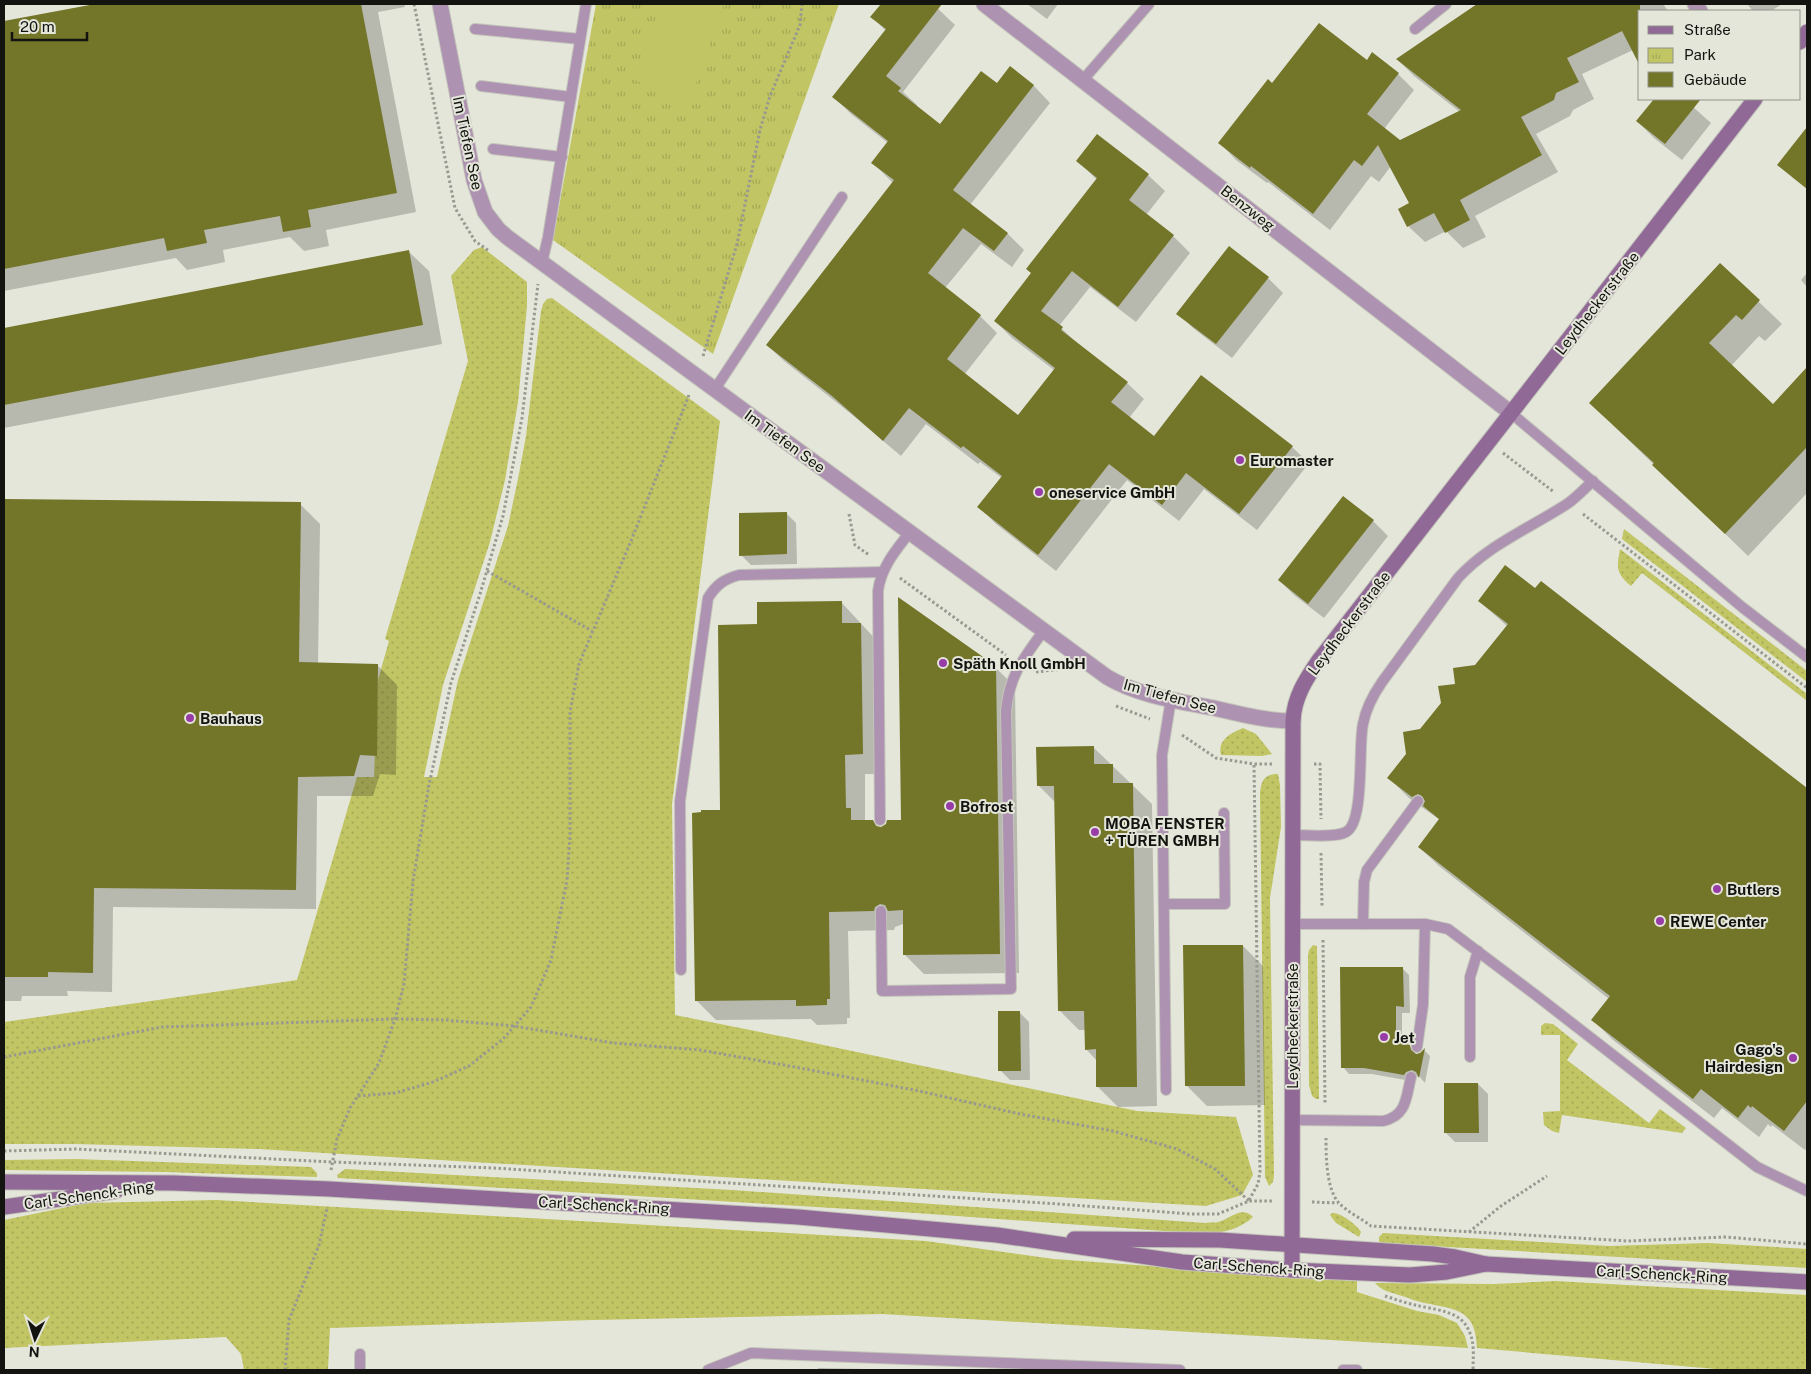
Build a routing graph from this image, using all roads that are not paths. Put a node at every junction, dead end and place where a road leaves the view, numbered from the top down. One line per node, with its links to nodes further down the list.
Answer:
1 (440, 4): 16 (street, Im Tiefen See)
2 (586, 4): 8 (lane)
3 (984, 4): 9 (street, Benzweg)
4 (1149, 4): 9 (lane)
5 (1446, 4): 7 (lane)
6 (475, 29): 8 (lane)
7 (1415, 29)
8 (580, 39): 11 (lane)
9 (1082, 81): 18 (street, Benzweg)
10 (481, 86): 11 (lane)
11 (571, 97): 14 (lane)
12 (1754, 100): 18 (main road, Leydheckerstraße)
13 (493, 149): 14 (lane)
14 (562, 157): 16 (lane)
15 (842, 197): 17 (lane)
16 (542, 263): 17 (street, Im Tiefen See)
17 (715, 389): 20 (street, Im Tiefen See)
18 (1512, 413): 19 (lane); 25 (main road, Leydheckerstraße)
19 (1593, 481): 23 (lane); 29 (lane)
20 (910, 532): 21 (lane); 22 (street, Im Tiefen See)
21 (882, 572): 28 (lane); 36 (lane)
22 (1044, 630): 24 (street, Im Tiefen See); 31 (lane)
23 (1807, 657)
24 (1171, 700): 25 (street, Im Tiefen See); 30 (lane)
25 (1293, 722): 29 (main road, Leydheckerstraße)
26 (1418, 801): 33 (lane)
27 (1224, 813): 30 (lane)
28 (880, 820)
29 (1292, 834): 32 (main road, Leydheckerstraße)
30 (1164, 904): 40 (lane)
31 (881, 911)
32 (1292, 924): 33 (lane); 41 (main road, Leydheckerstraße)
33 (1363, 924): 34 (lane)
34 (1425, 924): 35 (lane); 37 (lane)
35 (1478, 951): 38 (lane); 44 (lane)
36 (681, 970)
37 (1417, 1047)
38 (1470, 1057)
39 (1411, 1077): 41 (lane)
40 (1166, 1090)
41 (1292, 1120): 47 (main road, Leydheckerstraße)
42 (4, 1182): 43 (main road, Carl-Schenck-Ring)
43 (174, 1183): 45 (main road, Carl-Schenck-Ring); 46 (main road, Carl-Schenck-Ring)
44 (1806, 1188)
45 (4, 1207)
46 (1033, 1240): 47 (main road, Carl-Schenck-Ring); 49 (main road, Carl-Schenck-Ring)
47 (1292, 1244): 48 (main road, Carl-Schenck-Ring); 49 (main road, Leydheckerstraße)
48 (1486, 1264): 49 (main road, Carl-Schenck-Ring); 50 (main road, Carl-Schenck-Ring)
49 (1292, 1270)
50 (1807, 1282)
51 (360, 1354): 52 (lane)
52 (360, 1370)
53 (708, 1370): 54 (lane)
54 (1180, 1370)
55 (1343, 1370): 56 (lane)
56 (1357, 1370)

